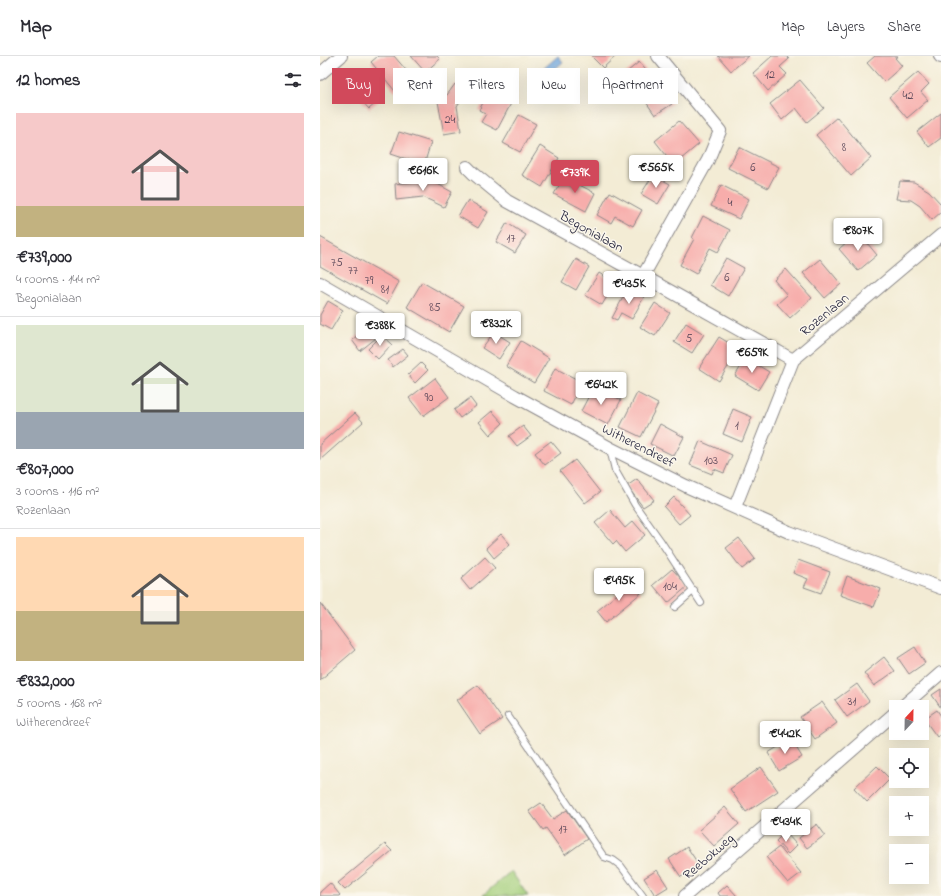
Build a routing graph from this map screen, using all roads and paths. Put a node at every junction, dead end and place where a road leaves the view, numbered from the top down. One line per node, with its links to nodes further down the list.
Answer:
1 (341, 56): 3 (street)
2 (658, 56): 6 (street)
3 (320, 74)
4 (468, 167): 6 (street, Begonialaan)
5 (941, 235): 8 (street, Rozenlaan)
6 (643, 276): 8 (street, Begonialaan)
7 (320, 283): 9 (street, Witherendreef)
8 (792, 360): 10 (street, Rozenlaan)
9 (610, 448): 10 (street, Witherendreef); 12 (lane)
10 (735, 507): 11 (street, Witherendreef)
11 (941, 588)
12 (694, 590): 13 (lane); 14 (lane)
13 (701, 603)
14 (675, 607)
15 (941, 673): 16 (street)
16 (910, 700)
17 (508, 716): 19 (lane)
18 (889, 718): 20 (street, Reebokweg)
19 (643, 896)
20 (685, 896)

